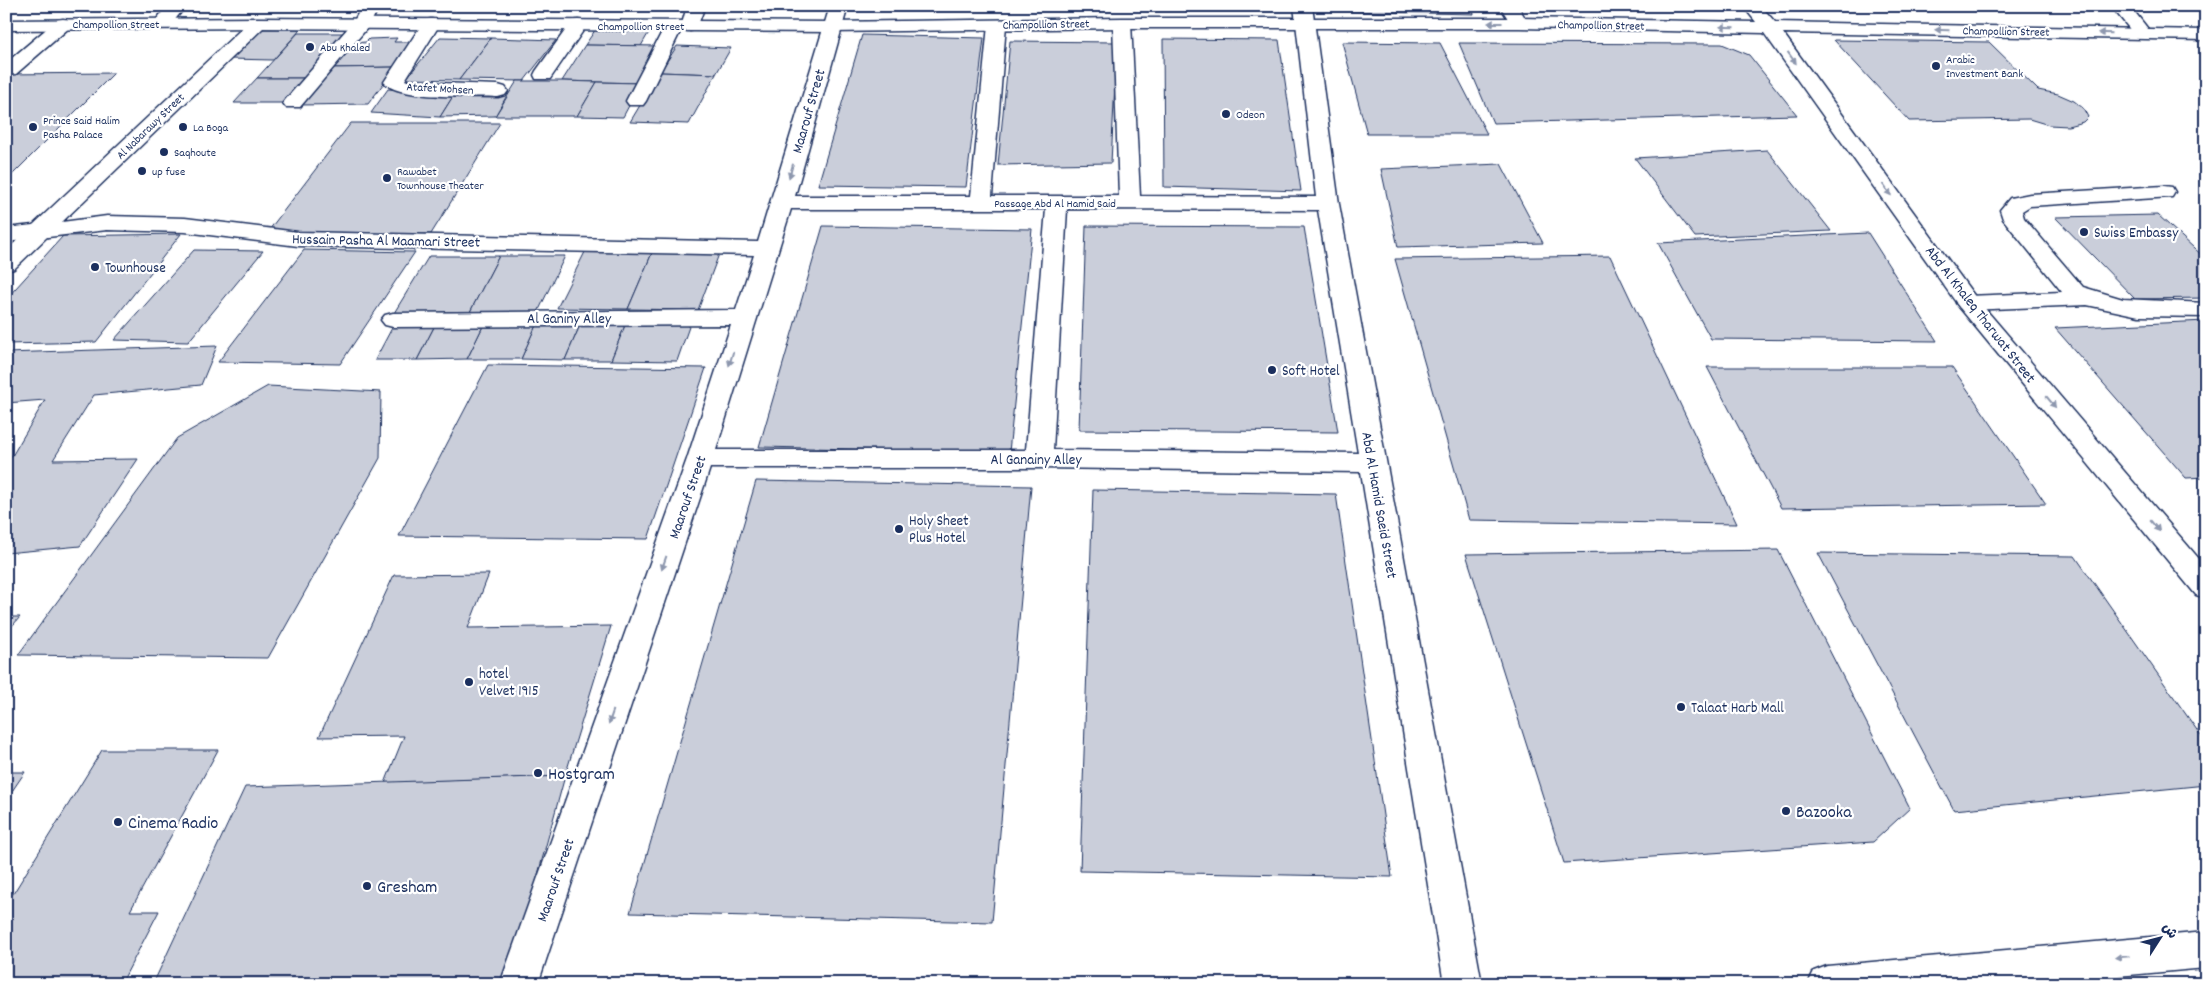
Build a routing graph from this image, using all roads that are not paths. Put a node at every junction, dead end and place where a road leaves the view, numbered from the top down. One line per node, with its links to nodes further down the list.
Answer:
1 (177, 6): 14 (street)
2 (371, 6): 10 (street)
3 (696, 6): 19 (street)
4 (1509, 6): 12 (street)
5 (1752, 6): 20 (street, Abd Al Khaleq Tharwat Street)
6 (2120, 6): 21 (street)
7 (1304, 15): 11 (street, Champollion Street); 12 (street, Champollion Street, one-way to 7); 33 (street, Abd Al Hamid Saeid Street)
8 (835, 17): 18 (street, Champollion Street); 19 (street, Champollion Street); 30 (street, Maarouf Street, one-way to 30)
9 (258, 23): 10 (street, Champollion Street); 14 (street, Champollion Street); 34 (street, Al Nabarawy Street)
10 (362, 23): 15 (street, Champollion Street); 27 (street)
11 (1122, 23): 18 (street, Champollion Street); 29 (street)
12 (1519, 23): 20 (street, Champollion Street, one-way to 12)
13 (64, 24): 14 (street, Champollion Street); 16 (street, Champollion Street); 23 (street)
14 (162, 24)
15 (431, 24): 17 (street, Champollion Street); 25 (street, Atafet Mohsen)
16 (6, 25)
17 (578, 25): 19 (street, Champollion Street); 24 (street)
18 (998, 25): 31 (street)
19 (682, 26): 26 (street)
20 (1770, 28): 21 (street, Champollion Street, one-way to 20); 39 (street, Abd Al Khaleq Tharwat Street, one-way to 39)
21 (2143, 34): 22 (street, Champollion Street)
22 (2206, 35)
23 (9, 70)
24 (543, 75)
25 (498, 91)
26 (636, 101)
27 (294, 104)
28 (2164, 192): 38 (street)
29 (1130, 202): 32 (street, Passage Abd Al Hamid Said); 33 (street, Passage Abd Al Hamid Said)
30 (782, 203): 31 (street, Passage Abd Al Hamid Said); 36 (street, Maarouf Street)
31 (981, 203): 32 (street, Passage Abd Al Hamid Said)
32 (1057, 203): 44 (street)
33 (1328, 204): 45 (street, Abd Al Hamid Saeid Street)
34 (41, 230): 35 (street, Hussain Pasha Al Maamari Street); 36 (street, Hussain Pasha Al Maamari Street); 37 (street, Al Nabarawy Street)
35 (6, 235)
36 (766, 249): 41 (street, Maarouf Street)
37 (6, 264)
38 (2088, 298): 39 (street); 40 (street)
39 (1968, 303): 46 (street, Abd Al Khaleq Tharwat Street, one-way to 46)
40 (2206, 310)
41 (745, 317): 42 (street, Al Ganiny Alley); 43 (street, Maarouf Street, one-way to 43)
42 (393, 320)
43 (700, 458): 44 (street, Al Ganainy Alley); 48 (street, Maarouf Street, one-way to 48)
44 (1039, 459): 45 (street, Al Ganainy Alley)
45 (1372, 463): 49 (street, Abd Al Hamid Saeid Street)
46 (2206, 587)
47 (2206, 950): 50 (street, one-way to 50)
48 (519, 984)
49 (1463, 984)
50 (1827, 984)

